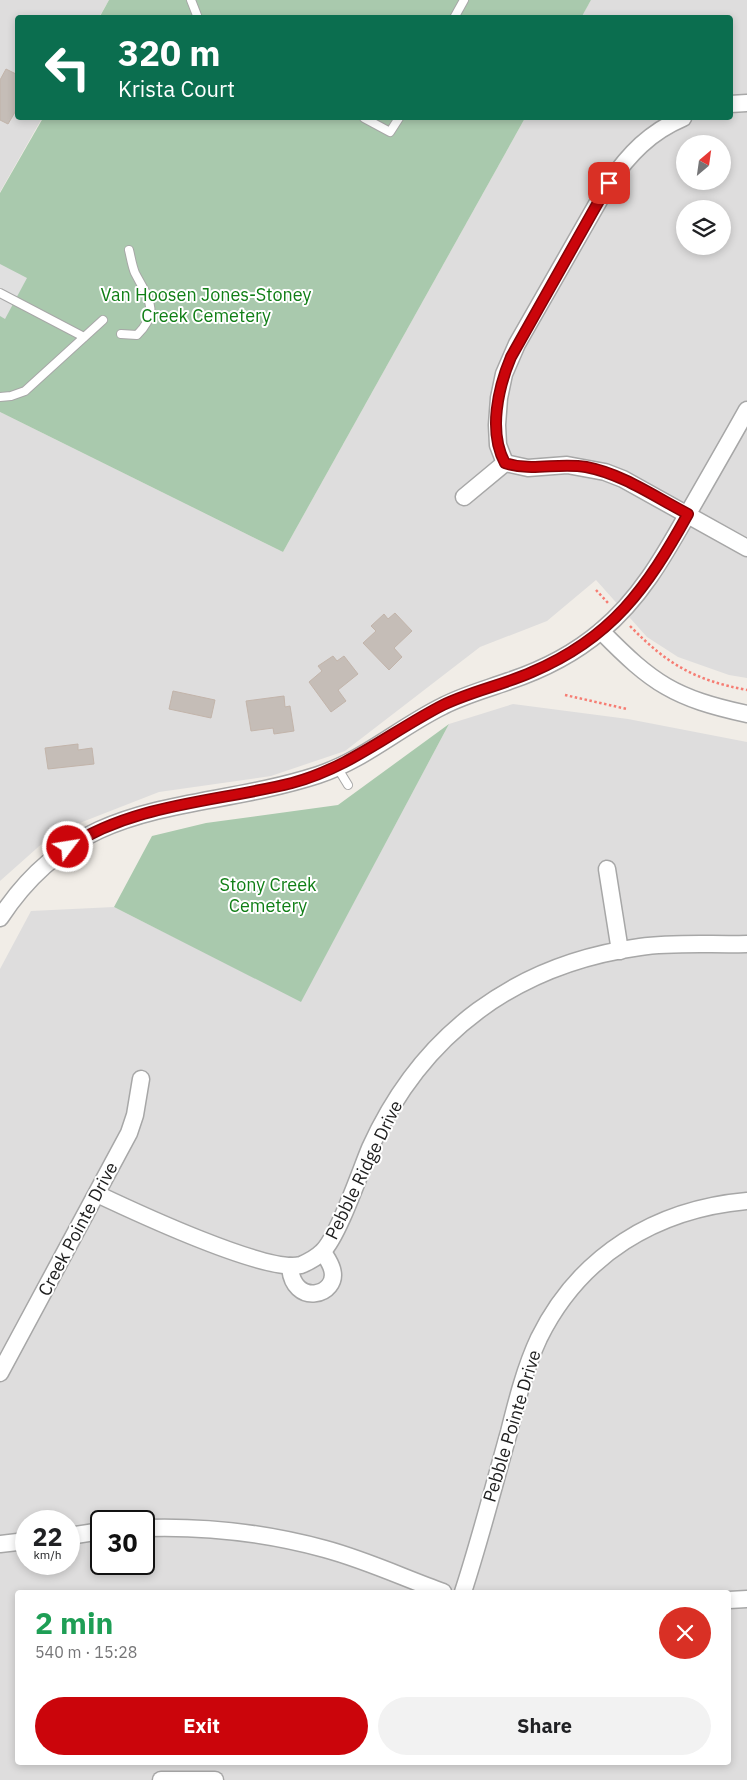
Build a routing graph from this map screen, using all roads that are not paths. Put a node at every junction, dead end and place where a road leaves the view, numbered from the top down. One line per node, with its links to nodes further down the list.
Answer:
1 (190, 0): 3 (lane)
2 (464, 0): 4 (lane)
3 (197, 15)
4 (456, 15)
5 (747, 103): 6 (street)
6 (733, 104)
7 (368, 120): 8 (lane)
8 (398, 120)
9 (679, 120): 17 (street)
10 (129, 250): 13 (lane)
11 (0, 293): 14 (lane)
12 (103, 320): 14 (lane)
13 (121, 334)
14 (84, 336): 15 (lane)
15 (0, 397)
16 (747, 410): 19 (street)
17 (505, 463): 18 (street); 19 (street)
18 (464, 496)
19 (688, 514): 20 (street); 21 (street)
20 (747, 548)
21 (601, 631): 22 (street); 23 (street)
22 (747, 714)
23 (337, 767): 24 (lane); 26 (street)
24 (348, 785)
25 (607, 869): 28 (street)
26 (0, 918)
27 (747, 944): 28 (street, Pebble Ridge Drive)
28 (620, 951): 32 (street, Pebble Ridge Drive)
29 (141, 1079): 30 (street, Creek Pointe Drive)
30 (97, 1194): 33 (street); 34 (street, Creek Pointe Drive)
31 (747, 1201): 39 (street, Pebble Pointe Drive)
32 (323, 1252): 33 (street, Pebble Ridge Drive); 33 (street, Pebble Ridge Drive)
33 (290, 1266)
34 (0, 1374)
35 (155, 1528): 38 (street)
36 (15, 1542): 37 (street)
37 (0, 1544)
38 (438, 1590)
39 (464, 1590)
40 (747, 1599): 41 (street)
41 (731, 1600)
42 (161, 1780): 43 (street)
43 (215, 1780)

